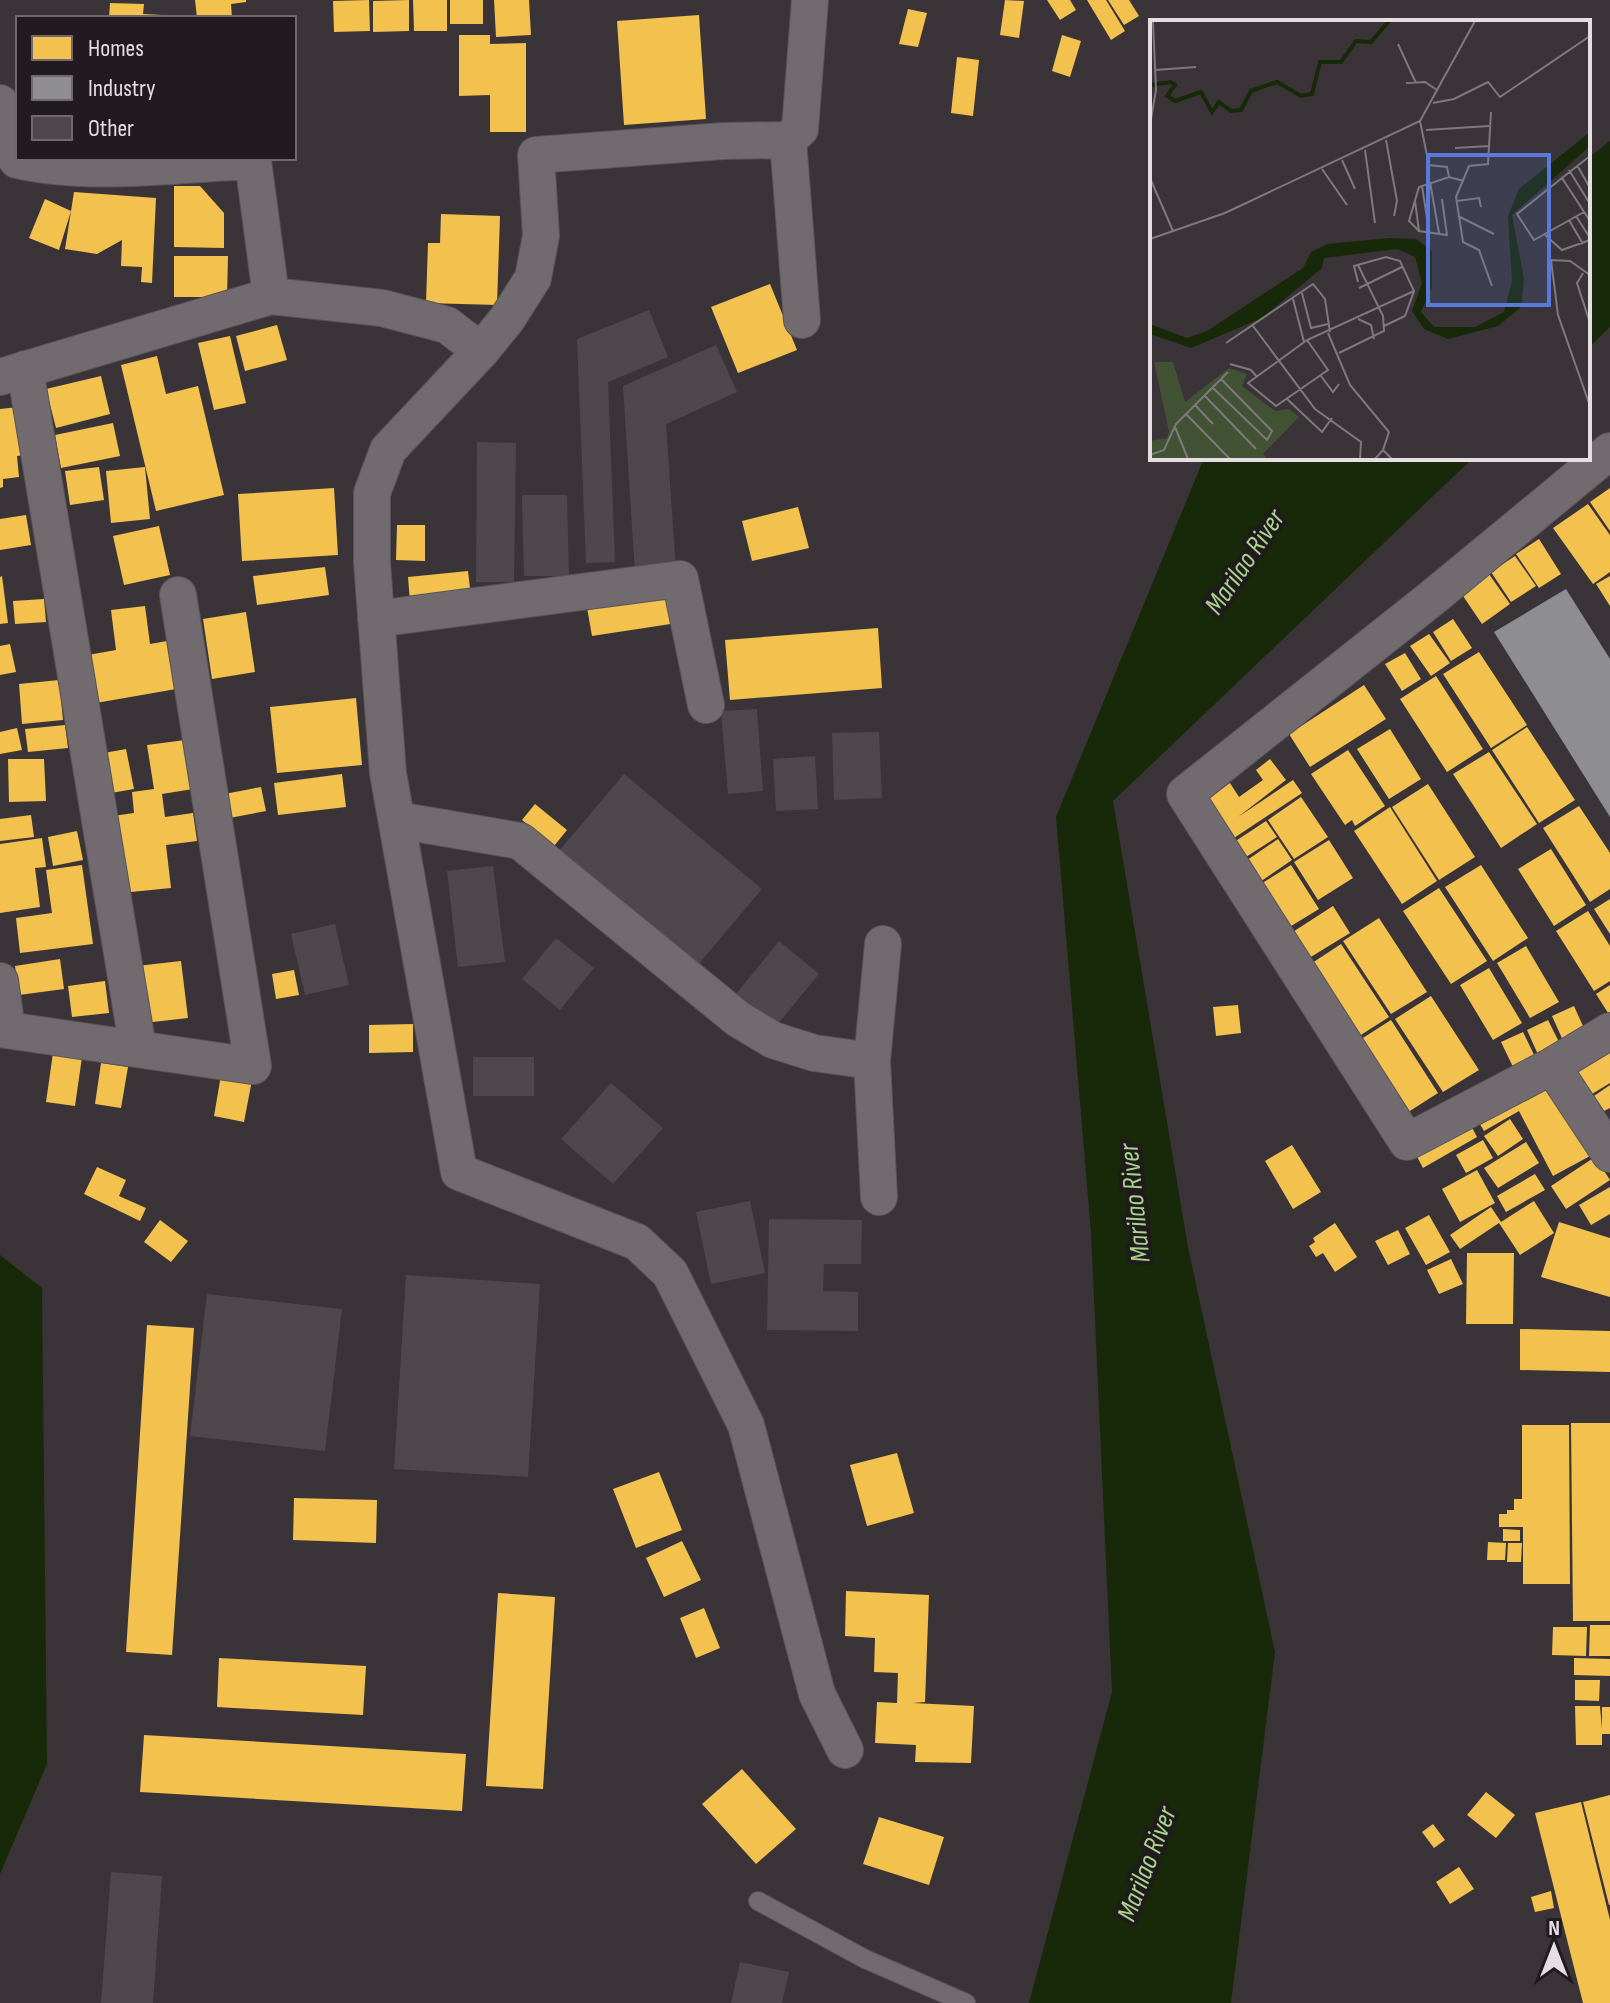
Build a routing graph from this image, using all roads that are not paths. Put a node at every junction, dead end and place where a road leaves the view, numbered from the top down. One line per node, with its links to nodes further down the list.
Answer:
1 (810, 0): 3 (street)
2 (0, 103): 4 (street)
3 (788, 140): 7 (street); 8 (street)
4 (16, 158)
5 (17, 160): 6 (street)
6 (271, 296): 8 (street); 9 (street)
7 (802, 320)
8 (481, 351): 12 (street)
9 (12, 373): 19 (street)
10 (1610, 451): 21 (street)
11 (178, 595): 19 (street)
12 (376, 619): 13 (street); 14 (street)
13 (706, 705)
14 (397, 820): 20 (street); 24 (street)
15 (883, 944): 20 (street)
16 (0, 981): 17 (street)
17 (4, 1029): 19 (street)
18 (1610, 1031): 21 (street)
19 (138, 1049)
20 (872, 1061): 23 (street)
21 (1552, 1066): 22 (street)
22 (1610, 1154)
23 (879, 1197)
24 (845, 1750)
25 (758, 1901): 26 (lane)
26 (966, 2003)

